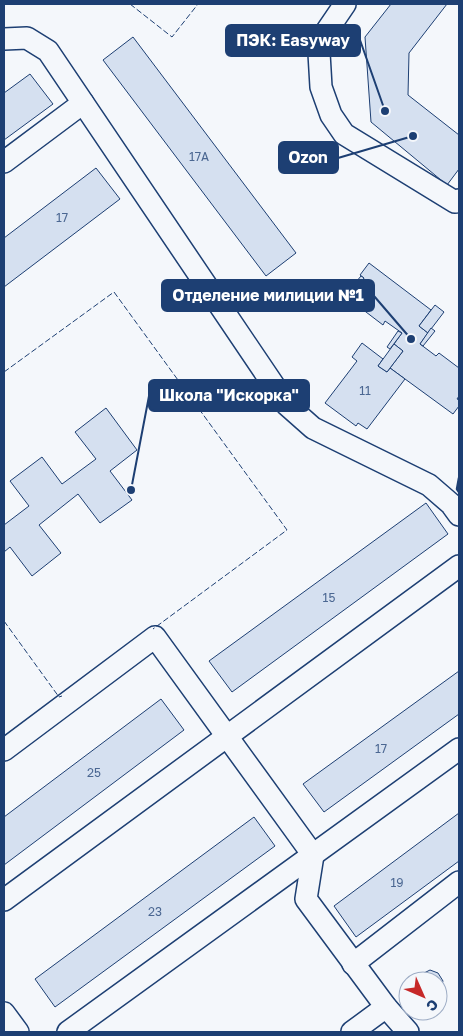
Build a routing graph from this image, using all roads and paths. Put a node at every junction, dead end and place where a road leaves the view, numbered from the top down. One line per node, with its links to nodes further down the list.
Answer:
1 (345, 4): 5 (lane)
2 (4, 39): 3 (lane)
3 (83, 102): 4 (lane); 6 (lane)
4 (4, 162)
5 (459, 200)
6 (459, 515)
7 (459, 566): 8 (lane)
8 (228, 736): 10 (lane); 11 (lane); 13 (lane)
9 (459, 749): 11 (lane)
10 (4, 750)
11 (313, 855): 14 (lane); 18 (lane)
12 (459, 882): 14 (lane)
13 (4, 900)
14 (353, 964): 15 (lane)
15 (386, 1007): 19 (lane); 20 (lane)
16 (4, 1013): 17 (lane)
17 (18, 1032)
18 (68, 1032)
19 (352, 1032)
20 (408, 1032)

